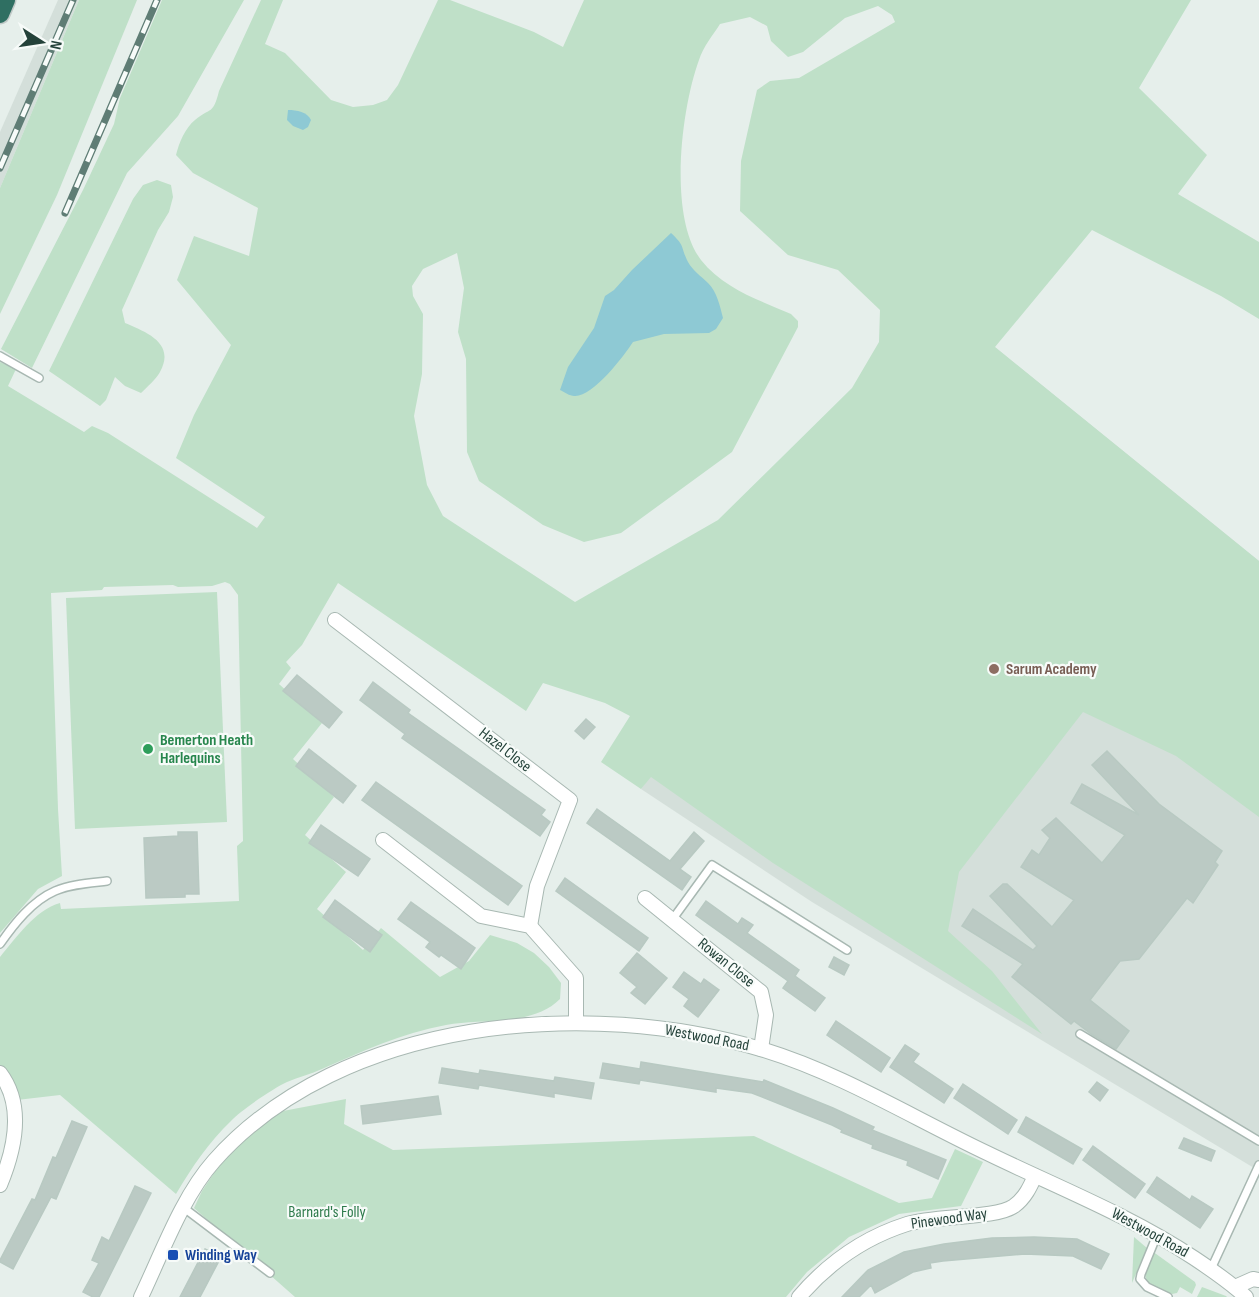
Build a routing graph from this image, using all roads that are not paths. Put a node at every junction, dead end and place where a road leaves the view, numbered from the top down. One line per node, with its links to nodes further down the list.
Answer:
1 (6, 0): 2 (highway)
2 (0, 14)
3 (0, 356): 4 (lane)
4 (39, 378)
5 (335, 620): 10 (street, Hazel Close)
6 (383, 840): 10 (street)
7 (107, 881): 11 (lane)
8 (645, 898): 9 (street, Rowan Close)
9 (672, 920): 12 (lane); 15 (street, Rowan Close)
10 (530, 926): 13 (street)
11 (0, 944)
12 (847, 950)
13 (576, 1022): 15 (street, Westwood Road); 21 (street, Westwood Road)
14 (1080, 1034): 17 (lane)
15 (761, 1049): 19 (street, Westwood Road)
16 (0, 1073): 20 (street)
17 (1259, 1141)
18 (1259, 1165): 23 (lane)
19 (1035, 1176): 22 (street, Westwood Road); 28 (street, Pinewood Way)
20 (0, 1185)
21 (184, 1208): 24 (lane); 27 (street, Westwood Road)
22 (1156, 1235): 23 (street, Westwood Road); 29 (lane)
23 (1211, 1269): 26 (street, Westwood Road)
24 (270, 1273)
25 (1259, 1280): 26 (street)
26 (1235, 1287): 30 (street, Westwood Road)
27 (141, 1297)
28 (799, 1297)
29 (1168, 1297)
30 (1246, 1297)

